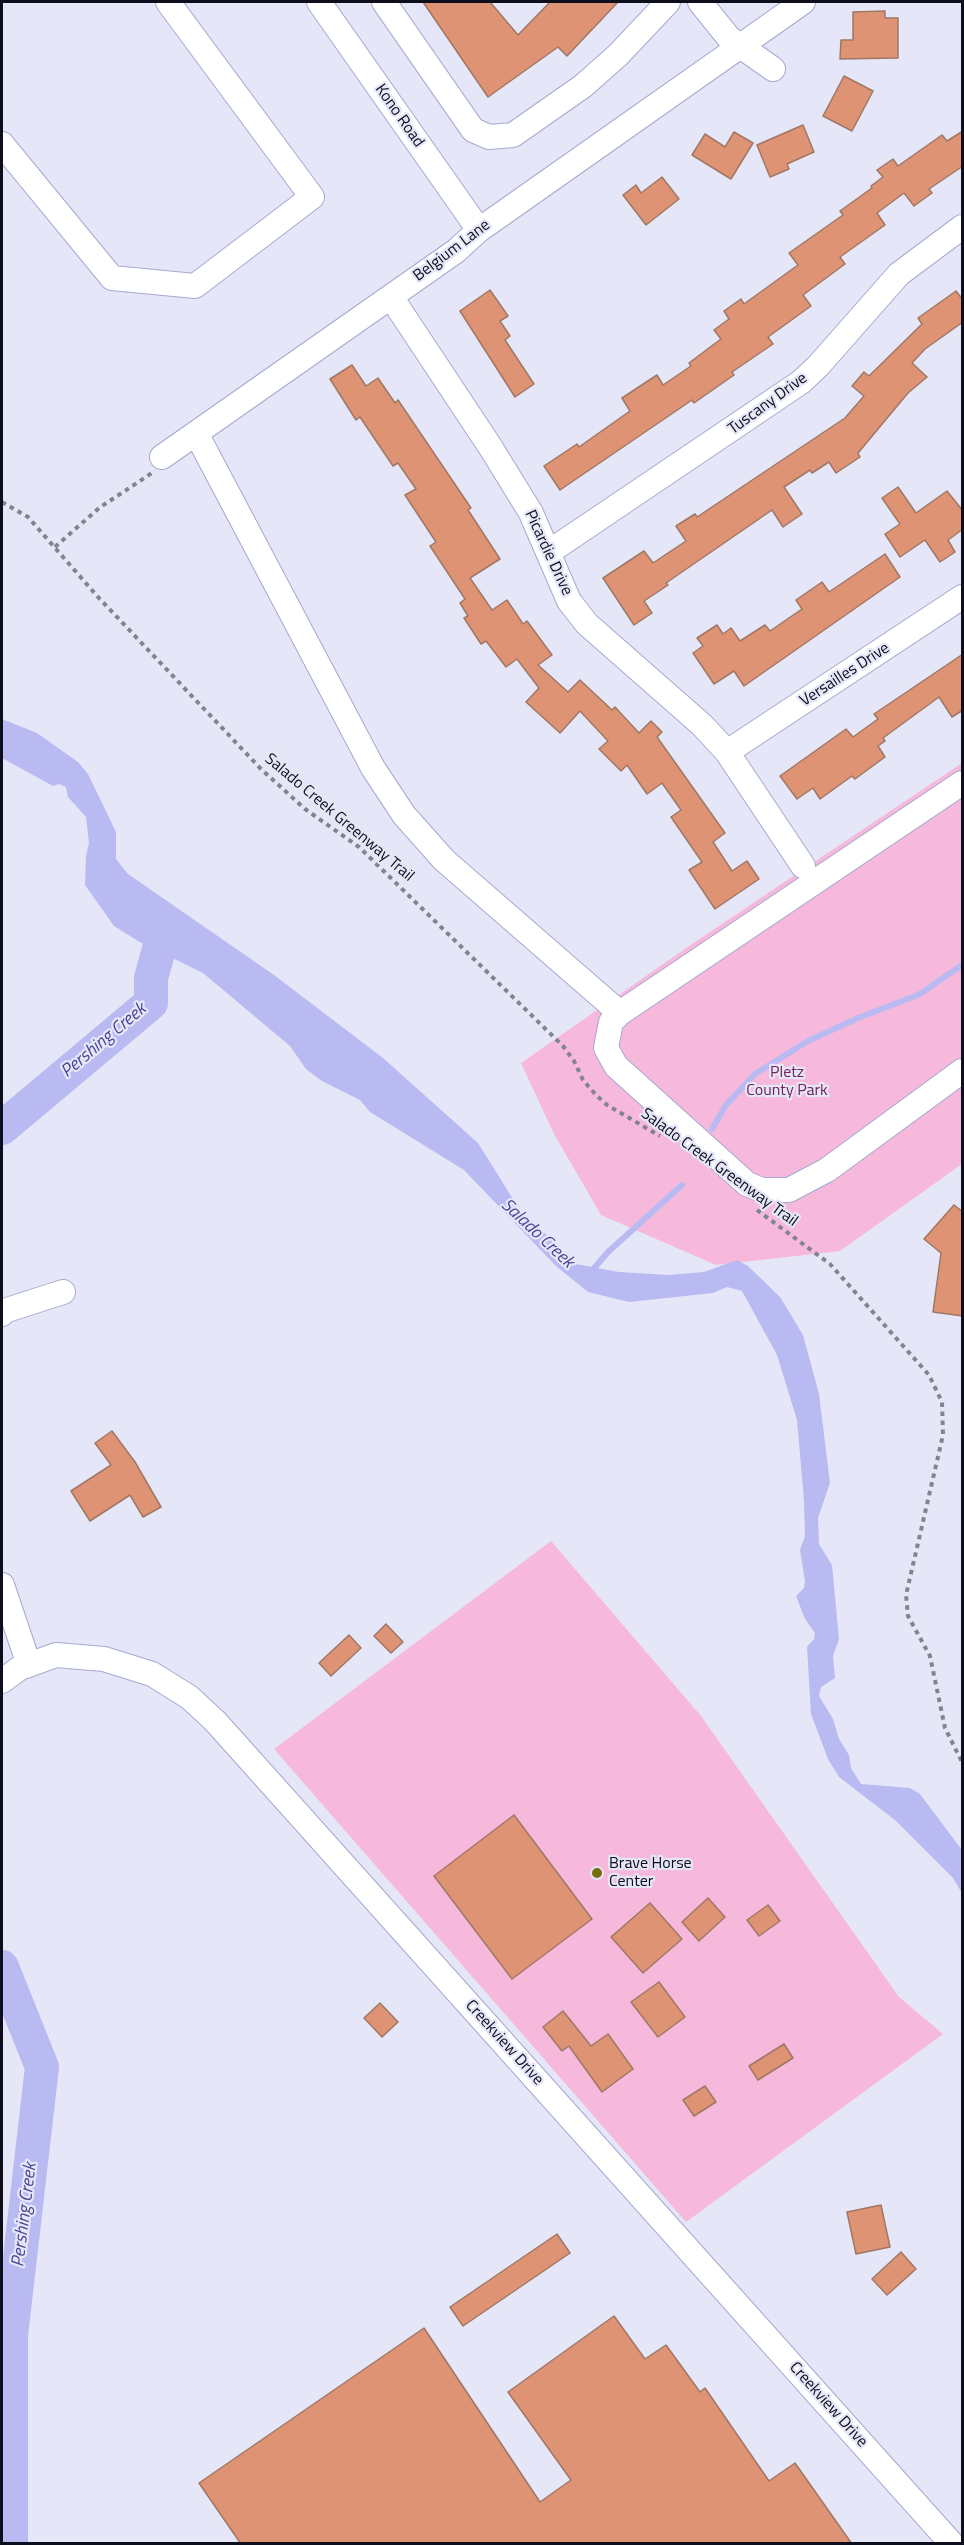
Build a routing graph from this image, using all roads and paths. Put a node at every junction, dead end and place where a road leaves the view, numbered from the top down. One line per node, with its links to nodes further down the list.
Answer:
1 (168, 2): 9 (street)
2 (319, 2): 11 (street, Kono Road)
3 (384, 2): 4 (street)
4 (668, 2)
5 (700, 2): 7 (street)
6 (803, 2): 7 (street, Belgium Lane)
7 (742, 45): 8 (street); 11 (street, Belgium Lane)
8 (773, 69)
9 (2, 144)
10 (963, 227): 17 (street, Tuscany Drive)
11 (478, 230): 12 (street, Belgium Lane)
12 (391, 297): 13 (street, Belgium Lane); 17 (street, Picardie Drive)
13 (196, 433): 14 (street, Belgium Lane); 22 (street)
14 (162, 457): 16 (path)
15 (3, 501): 16 (path, Salado Creek Greenway Trail)
16 (56, 547): 24 (path, Salado Creek Greenway Trail)
17 (549, 552): 19 (street, Picardie Drive)
18 (963, 597): 19 (street, Versailles Drive)
19 (727, 752): 21 (street, Picardie Drive)
20 (963, 783): 22 (street)
21 (803, 866)
22 (620, 1013): 23 (street)
23 (963, 1071)
24 (665, 1140)
25 (748, 1204): 31 (path, Salado Creek Greenway Trail)
26 (63, 1292): 27 (street)
27 (2, 1314)
28 (2, 1585): 29 (street)
29 (30, 1665): 30 (street, Creekview Drive); 32 (street, Creekview Drive)
30 (2, 1682)
31 (963, 1762)
32 (952, 2544)

